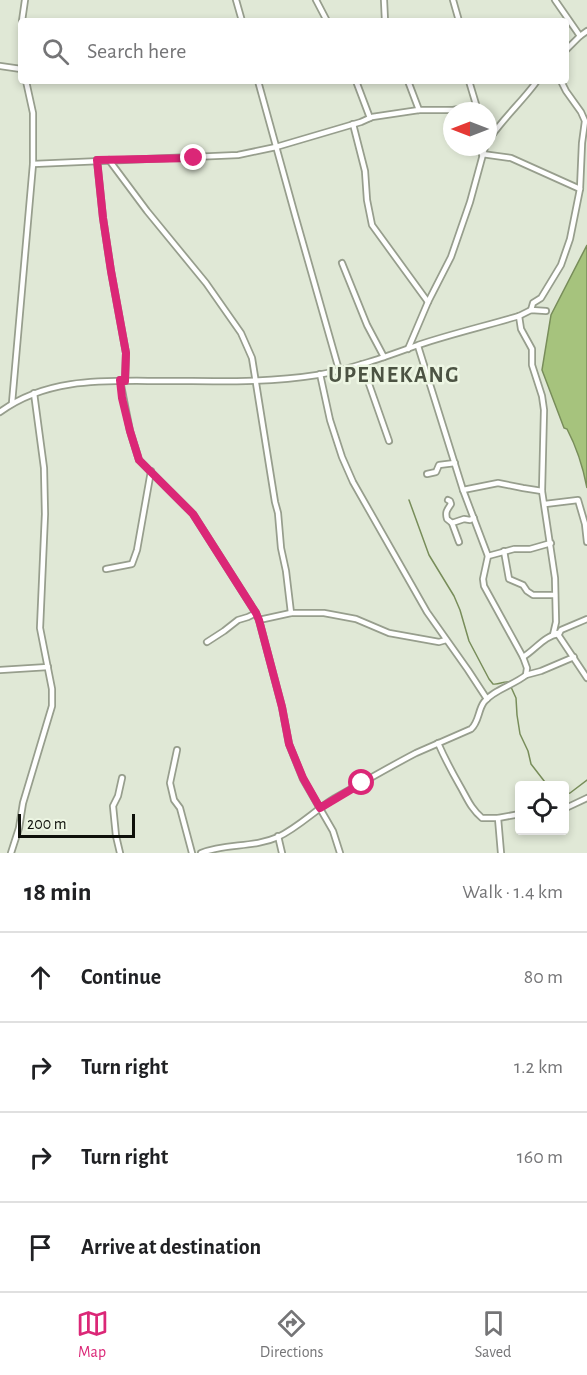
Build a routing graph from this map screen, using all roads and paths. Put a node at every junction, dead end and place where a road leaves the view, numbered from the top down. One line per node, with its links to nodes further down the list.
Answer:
1 (25, 0): 7 (street)
2 (236, 0): 8 (street)
3 (316, 0): 9 (street)
4 (384, 0): 10 (street)
5 (453, 0): 11 (street)
6 (555, 0): 12 (street)
7 (22, 18)
8 (241, 18)
9 (325, 18)
10 (385, 18)
11 (458, 18)
12 (568, 18)
13 (569, 20): 15 (street)
14 (587, 31): 15 (street)
15 (580, 36): 16 (street)
16 (569, 47)
17 (0, 66): 18 (street)
18 (18, 69)
19 (27, 84): 37 (street)
20 (259, 84): 32 (street)
21 (357, 84): 29 (street)
22 (409, 84): 27 (street)
23 (471, 84): 26 (street)
24 (535, 84): 31 (street)
25 (563, 84): 39 (street)
26 (475, 102)
27 (419, 110): 28 (street); 29 (street)
28 (443, 111)
29 (370, 118): 30 (street)
30 (353, 124): 32 (street); 41 (street)
31 (497, 127)
32 (276, 147): 36 (street); 49 (street)
33 (482, 156): 41 (street)
34 (496, 156): 39 (street)
35 (97, 160): 36 (street); 37 (street); 51 (street)
36 (109, 160): 52 (street)
37 (33, 164): 54 (street)
38 (586, 190): 39 (street)
39 (580, 192): 42 (street)
40 (342, 263): 47 (street)
41 (428, 302): 46 (street)
42 (531, 310): 43 (street); 44 (street)
43 (546, 311)
44 (519, 316): 45 (street); 61 (street)
45 (418, 346): 46 (street); 57 (street)
46 (408, 349): 47 (street)
47 (384, 357): 48 (street)
48 (362, 364): 49 (street); 56 (street)
49 (339, 370): 50 (street)
50 (320, 374): 52 (street); 78 (street)
51 (122, 380): 52 (street); 53 (street); 58 (street)
52 (255, 381): 74 (street)
53 (34, 393): 54 (street); 82 (street)
54 (12, 403): 55 (street)
55 (0, 412)
56 (389, 441)
57 (455, 463): 59 (street); 60 (street)
58 (150, 471): 71 (street); 73 (street)
59 (427, 474)
60 (463, 490): 61 (street); 64 (street)
61 (542, 490): 63 (street)
62 (448, 500): 65 (street)
63 (545, 504): 67 (street); 68 (street)
64 (474, 518): 65 (street); 70 (street)
65 (452, 523): 66 (street)
66 (459, 542)
67 (587, 542)
68 (551, 543): 69 (street); 72 (street)
69 (504, 551): 70 (street); 72 (street)
70 (488, 556): 80 (street)
71 (106, 569)
72 (555, 595): 77 (street)
73 (256, 613): 76 (street); 79 (street)
74 (291, 613): 76 (street); 78 (street)
75 (587, 619): 77 (street)
76 (259, 620): 92 (street)
77 (556, 633): 80 (street); 81 (street)
78 (446, 640): 86 (street)
79 (207, 642)
80 (523, 657): 84 (street)
81 (574, 657): 84 (street); 85 (street)
82 (48, 667): 83 (street); 96 (street)
83 (0, 670)
84 (526, 675): 86 (street)
85 (587, 678)
86 (487, 699): 87 (street)
87 (438, 743): 92 (street); 94 (street)
88 (177, 750): 98 (street)
89 (122, 778): 97 (street)
90 (587, 798): 91 (street)
91 (569, 807)
92 (320, 808): 95 (street); 101 (street)
93 (515, 815): 94 (street)
94 (498, 818): 102 (street)
95 (278, 836): 99 (street); 100 (street)
96 (11, 853)
97 (120, 853)
98 (192, 853)
99 (201, 853)
100 (282, 853)
101 (340, 853)
102 (501, 853)

